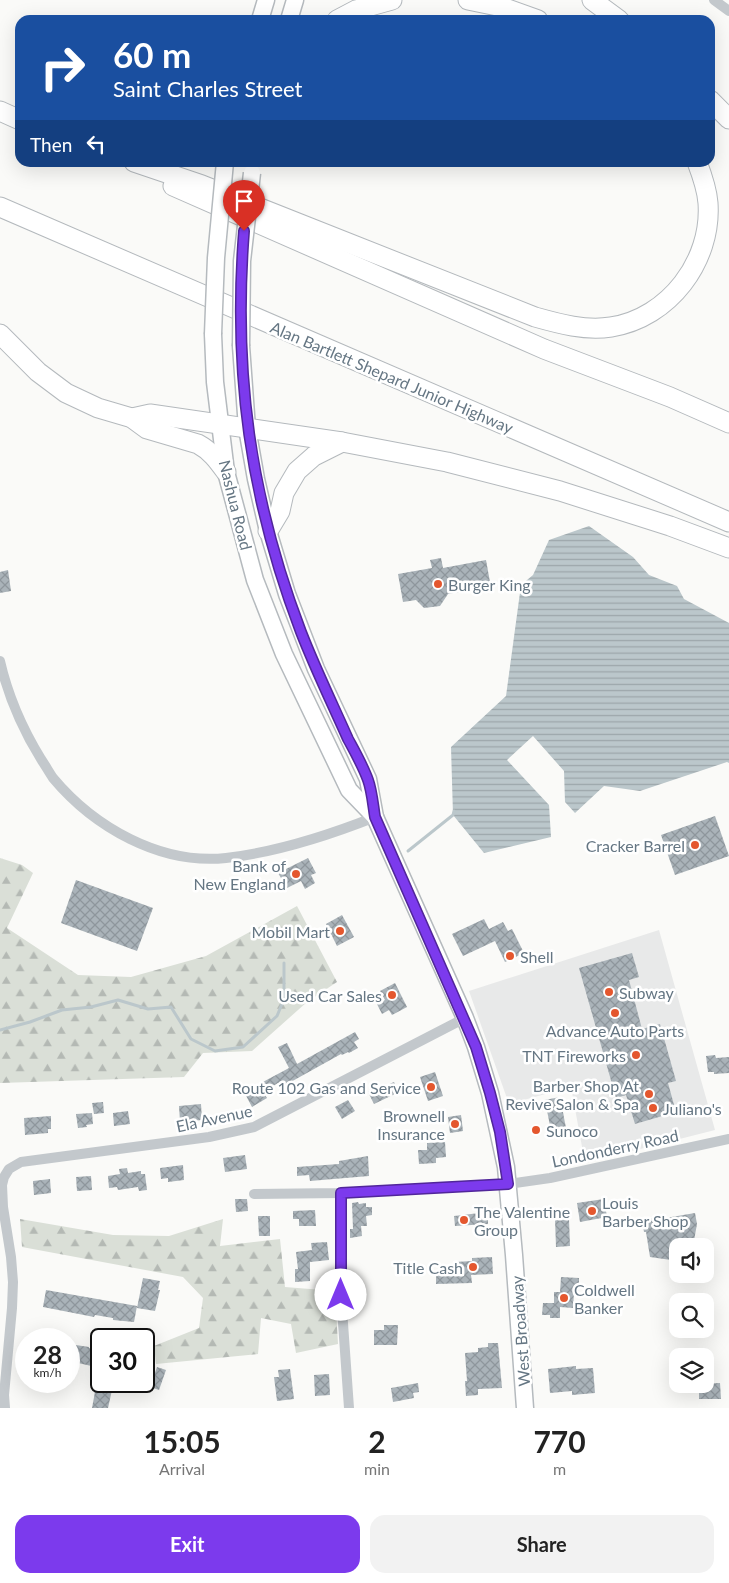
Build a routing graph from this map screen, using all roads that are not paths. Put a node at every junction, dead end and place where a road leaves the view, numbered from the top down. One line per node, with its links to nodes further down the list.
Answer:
1 (266, 0): 8 (main road)
2 (295, 0): 9 (main road)
3 (392, 0): 10 (highway)
4 (468, 0): 11 (highway)
5 (592, 0): 12 (highway)
6 (714, 0): 7 (street)
7 (729, 11)
8 (262, 15)
9 (290, 15)
10 (346, 15)
11 (524, 15)
12 (612, 15)
13 (715, 105): 16 (highway)
14 (0, 112): 15 (highway)
15 (15, 118)
16 (729, 119)
17 (131, 167): 25 (highway)
18 (149, 167): 20 (highway)
19 (225, 167): 26 (main road, Nashua Road, bridge)
20 (699, 167)
21 (253, 168): 27 (main road, Nashua Road, bridge)
22 (0, 208): 30 (highway, Alan Bartlett Shepard Junior Highway)
23 (0, 334): 24 (highway)
24 (132, 418): 26 (highway); 29 (highway)
25 (729, 422)
26 (219, 424): 27 (highway); 29 (main road, Nashua Road)
27 (247, 428): 28 (highway); 31 (main road, Nashua Road)
28 (342, 442): 31 (highway); 32 (highway)
29 (226, 472): 34 (main road, Nashua Road)
30 (729, 522)
31 (268, 531): 34 (main road, Nashua Road)
32 (729, 548)
33 (0, 661): 34 (street)
34 (375, 817): 35 (main road, Nashua Road)
35 (465, 1018): 37 (main road, Nashua Road); 41 (street, Ela Avenue)
36 (729, 1139): 37 (street, Londonderry Road)
37 (508, 1184): 38 (street, Londonderry Road); 40 (main road, Nashua Road)
38 (341, 1193): 39 (street, Londonderry Road); 42 (street)
39 (254, 1194)
40 (514, 1255): 43 (main road, West Broadway)
41 (5, 1408)
42 (349, 1408)
43 (525, 1408)

